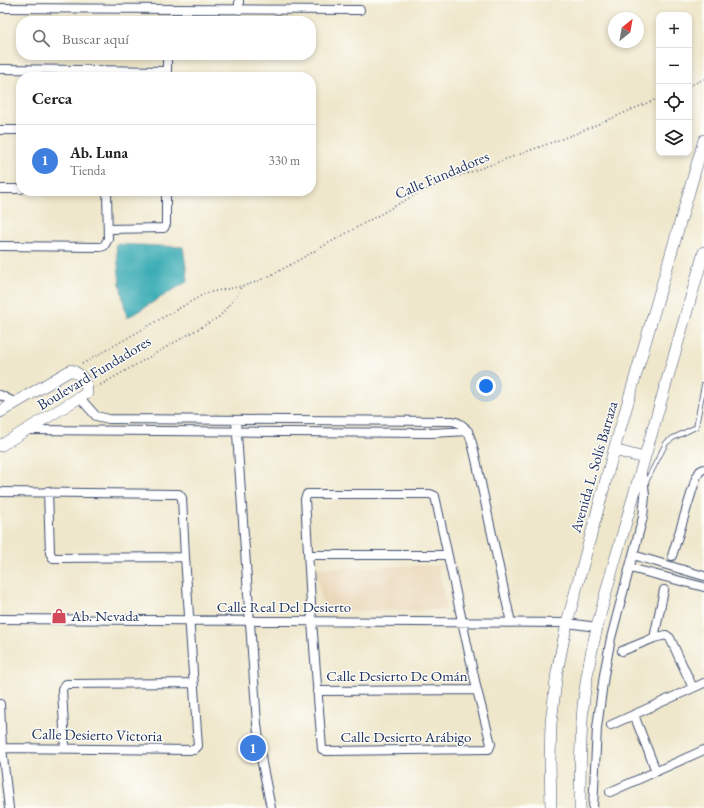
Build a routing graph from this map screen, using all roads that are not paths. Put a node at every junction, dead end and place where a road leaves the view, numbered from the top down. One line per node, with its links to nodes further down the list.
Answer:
1 (239, 0): 3 (street)
2 (0, 8): 3 (street)
3 (239, 10): 4 (street)
4 (360, 10)
5 (167, 60): 8 (street)
6 (0, 69): 7 (street)
7 (65, 72)
8 (166, 72)
9 (0, 130): 10 (street)
10 (16, 130)
11 (704, 140): 29 (main road, Avenida L. Solís Barraza)
12 (0, 189): 13 (street)
13 (16, 189)
14 (107, 196): 16 (street)
15 (166, 196): 16 (street)
16 (108, 230): 17 (street)
17 (0, 247)
18 (704, 252): 30 (main road)
19 (704, 384): 33 (lane)
20 (0, 395): 22 (street)
21 (84, 395): 22 (main road, Boulevard Fundadores); 24 (street); 25 (main road, Boulevard Fundadores)
22 (16, 403): 23 (main road, Boulevard Fundadores)
23 (0, 412)
24 (236, 420): 26 (street); 27 (street)
25 (27, 430): 27 (street); 28 (main road, Boulevard Fundadores)
26 (468, 431): 27 (street); 50 (street)
27 (237, 432): 46 (street)
28 (0, 446)
29 (614, 450): 30 (main road); 51 (main road, Avenida L. Solís Barraza)
30 (644, 458): 32 (main road)
31 (704, 469): 39 (street)
32 (641, 470): 33 (street); 52 (main road)
33 (644, 485): 38 (street)
34 (48, 491): 35 (street); 40 (street); 40 (street)
35 (0, 492)
36 (309, 555): 37 (street); 37 (street, Calle Desierto Arábigo); 48 (street, Calle Desierto Arábigo)
37 (447, 555): 49 (street, Calle Desierto Arábigo)
38 (633, 555): 41 (street); 42 (street)
39 (672, 556)
40 (185, 557): 47 (street)
41 (630, 568): 43 (street); 72 (street)
42 (704, 576)
43 (704, 587)
44 (664, 590): 53 (street)
45 (0, 619): 47 (street, Calle Real Del Desierto)
46 (250, 620): 47 (street, Calle Real Del Desierto); 48 (street, Calle Real Del Desierto); 69 (street)
47 (190, 621): 55 (street)
48 (312, 621): 49 (street, Calle Real Del Desierto); 59 (street, Calle Desierto Arábigo)
49 (462, 622): 50 (street, Calle Real Del Desierto); 58 (street, Calle Desierto Arábigo)
50 (511, 623): 51 (street, Calle Real Del Desierto)
51 (567, 623): 52 (street, Calle Real Del Desierto); 70 (main road, Avenida L. Solís Barraza)
52 (597, 627): 71 (main road)
53 (654, 638): 54 (street); 57 (street)
54 (622, 651)
55 (193, 683): 64 (street); 64 (street, Calle Desierto Victoria)
56 (704, 683): 57 (street)
57 (693, 688): 61 (street)
58 (477, 690): 59 (street, Calle Desierto De Omán); 59 (street, Calle Desierto Arábigo)
59 (317, 691)
60 (0, 704): 63 (street)
61 (634, 715): 62 (street); 66 (street)
62 (611, 725)
63 (1, 748): 64 (street, Calle Desierto Victoria); 68 (street)
64 (65, 748)
65 (704, 750): 66 (street)
66 (656, 771): 67 (street)
67 (610, 792)
68 (8, 808)
69 (271, 808)
70 (551, 808)
71 (580, 808)
72 (593, 808)

